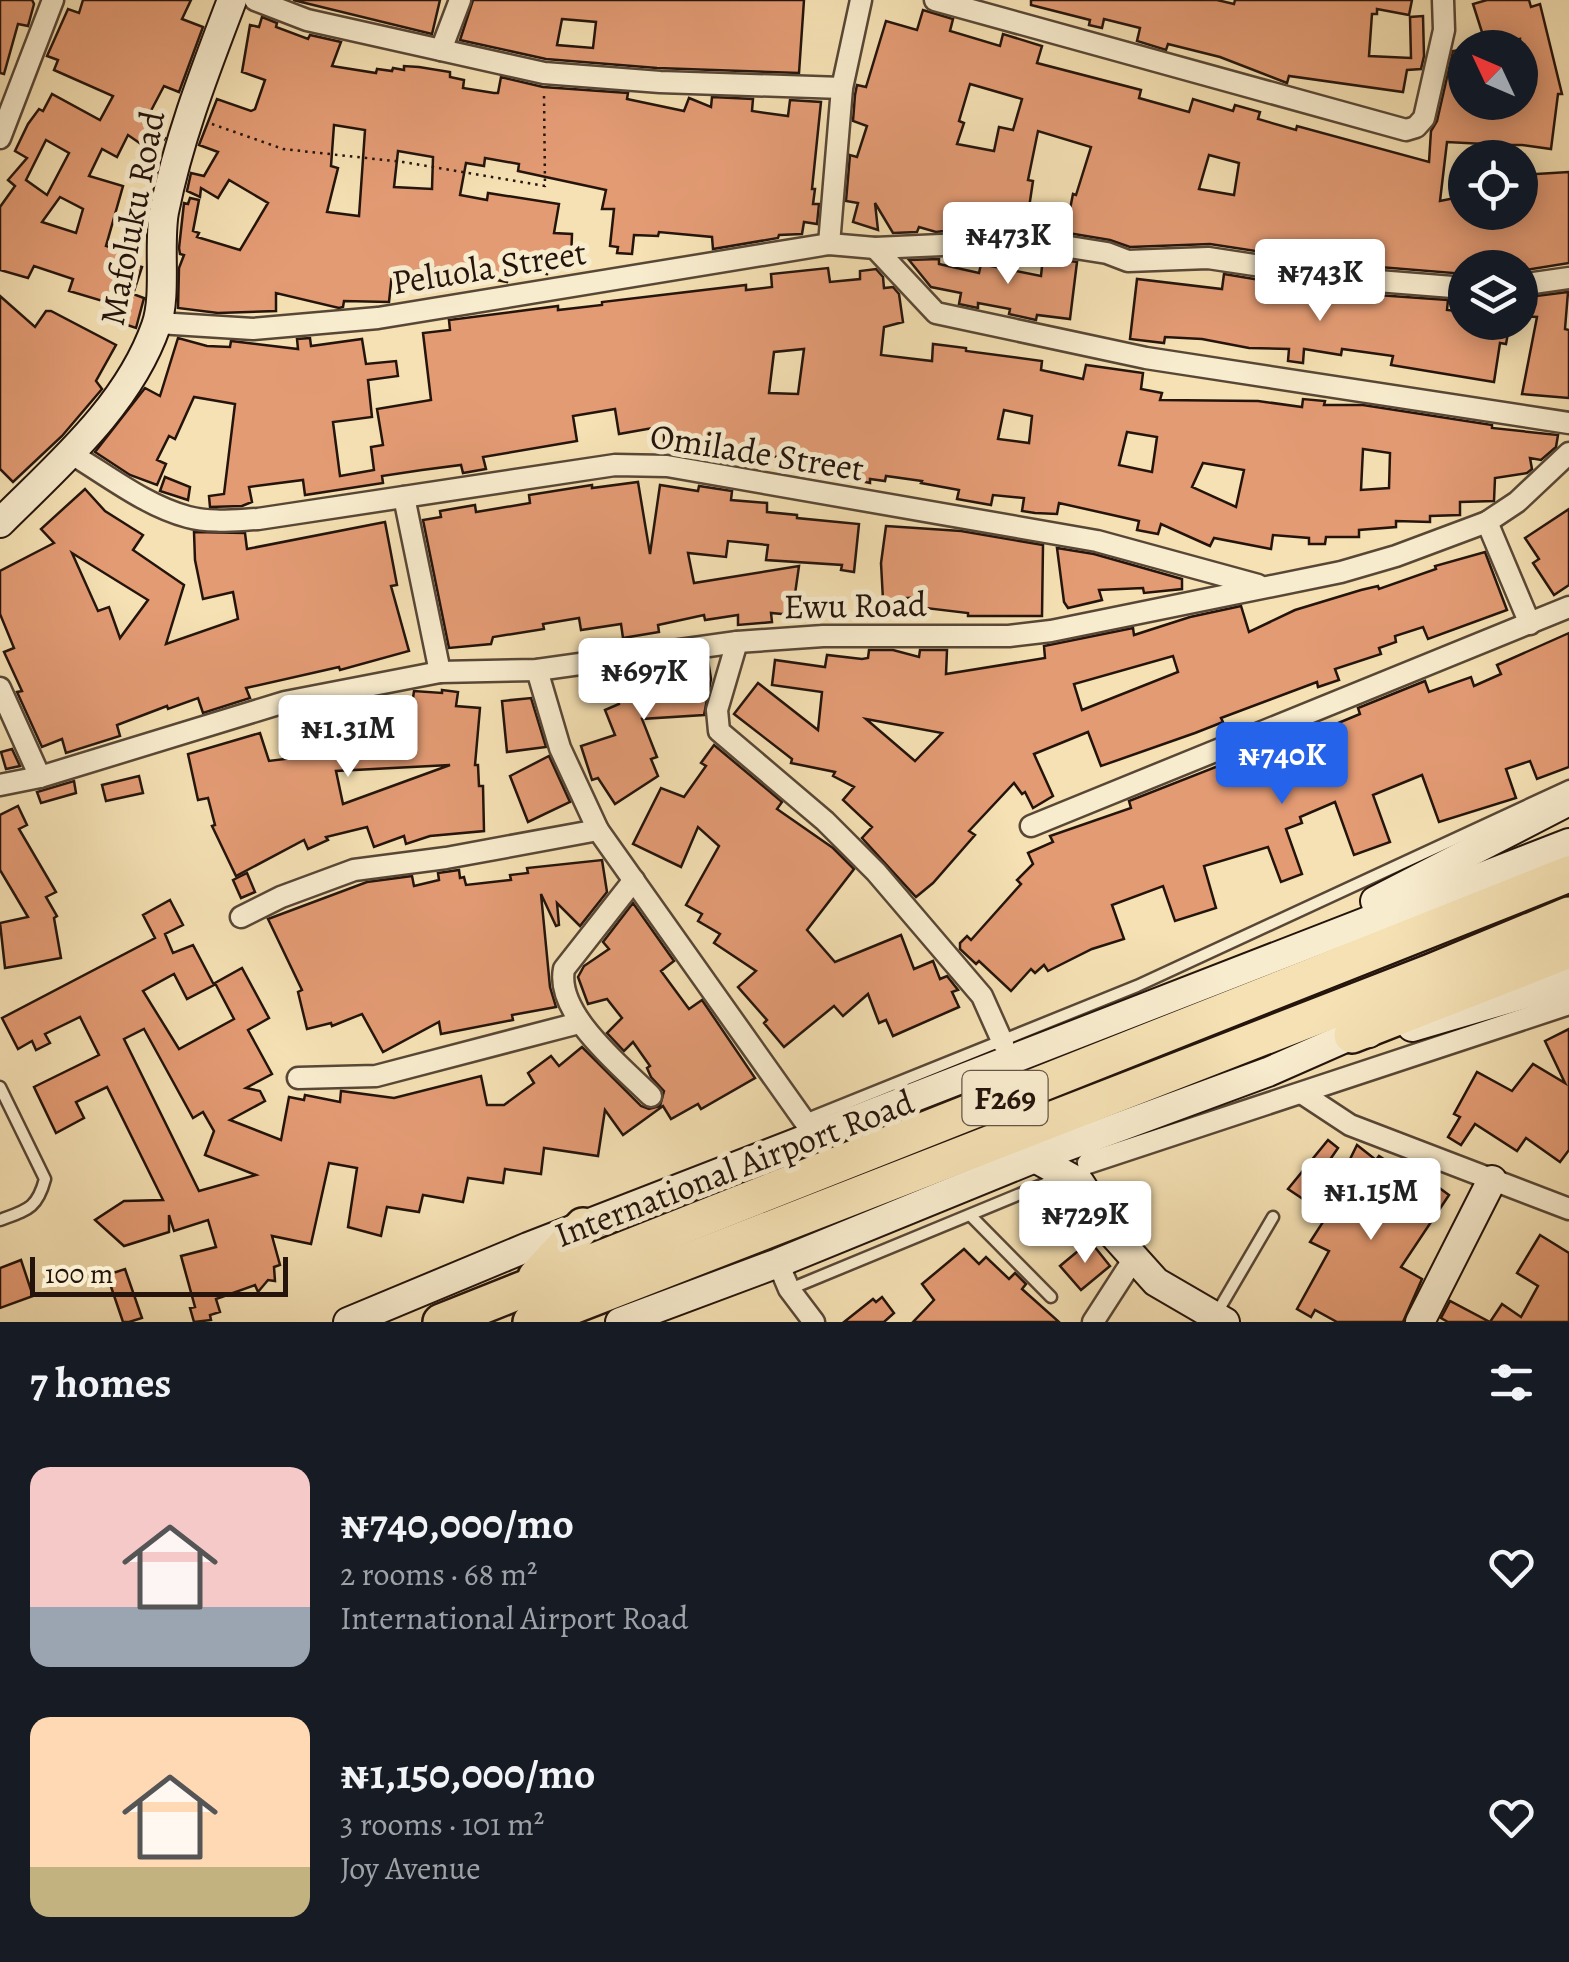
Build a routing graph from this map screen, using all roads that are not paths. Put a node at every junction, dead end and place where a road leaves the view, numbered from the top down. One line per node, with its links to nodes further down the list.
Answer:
1 (53, 0): 10 (street)
2 (232, 0): 16 (main road, Mafoluku Road)
3 (255, 0): 8 (street)
4 (460, 0): 8 (street)
5 (861, 0): 9 (street)
6 (934, 0): 7 (street)
7 (1444, 0)
8 (442, 50): 9 (street)
9 (842, 88): 11 (street)
10 (0, 138)
11 (829, 244): 12 (street, Peluola Street); 16 (street, Peluola Street)
12 (875, 248): 15 (street, Peluola Street); 17 (street)
13 (1569, 278): 14 (street)
14 (1538, 282)
15 (1448, 287)
16 (158, 323): 18 (main road, Mafoluku Road)
17 (1569, 423)
18 (70, 453): 20 (street, Omilade Street); 22 (main road, Mafoluku Road)
19 (1569, 453): 21 (street, Ewu Road)
20 (404, 497): 23 (street, Omilade Street); 28 (street)
21 (1487, 522): 23 (street, Ewu Road); 25 (street)
22 (0, 523)
23 (1265, 587): 26 (street, Ewu Road)
24 (1569, 607): 25 (street)
25 (1530, 624): 34 (street)
26 (737, 642): 27 (street, Ewu Road); 47 (street)
27 (537, 670): 28 (street, Ewu Road); 35 (street)
28 (440, 672): 30 (street, Ewu Road)
29 (0, 688): 30 (street)
30 (40, 777): 31 (street, Ewu Road)
31 (0, 785)
32 (1569, 786): 47 (lane)
33 (1569, 800): 42 (main road)
34 (1030, 826)
35 (598, 830): 38 (street); 39 (street)
36 (1569, 843): 42 (main road, International Airport Road)
37 (1569, 874): 64 (highway, International Airport Road / F269)
38 (634, 880): 45 (street); 52 (street)
39 (241, 917)
40 (1559, 920): 43 (highway, International Airport Road / F269)
41 (1569, 950): 46 (highway)
42 (1258, 962): 52 (main road, International Airport Road)
43 (1431, 972): 46 (highway); 69 (highway, International Airport Road / F269)
44 (1565, 990): 46 (main road); 50 (street)
45 (580, 1024): 48 (street); 51 (street)
46 (1352, 1035): 53 (main road)
47 (1003, 1042): 52 (lane)
48 (298, 1078)
49 (0, 1087): 60 (lane)
50 (1302, 1094): 55 (street); 56 (street)
51 (651, 1096)
52 (810, 1128): 61 (main road, International Airport Road)
53 (1096, 1135): 54 (main road); 55 (main road)
54 (1035, 1158): 55 (main road); 63 (main road)
55 (1078, 1174): 58 (lane); 62 (main road)
56 (1492, 1180): 57 (street); 73 (main road)
57 (1569, 1210)
58 (971, 1216): 63 (lane); 65 (lane)
59 (1273, 1217): 66 (lane)
60 (0, 1220)
61 (583, 1226): 64 (highway); 67 (main road, International Airport Road)
62 (1133, 1260): 66 (main road); 72 (street)
63 (784, 1276): 70 (main road); 71 (street)
64 (529, 1285): 68 (highway, International Airport Road / F269)
65 (1051, 1298)
66 (1220, 1319)
67 (348, 1322)
68 (441, 1322)
69 (531, 1322)
70 (620, 1322)
71 (814, 1322)
72 (1092, 1322)
73 (1420, 1322)

